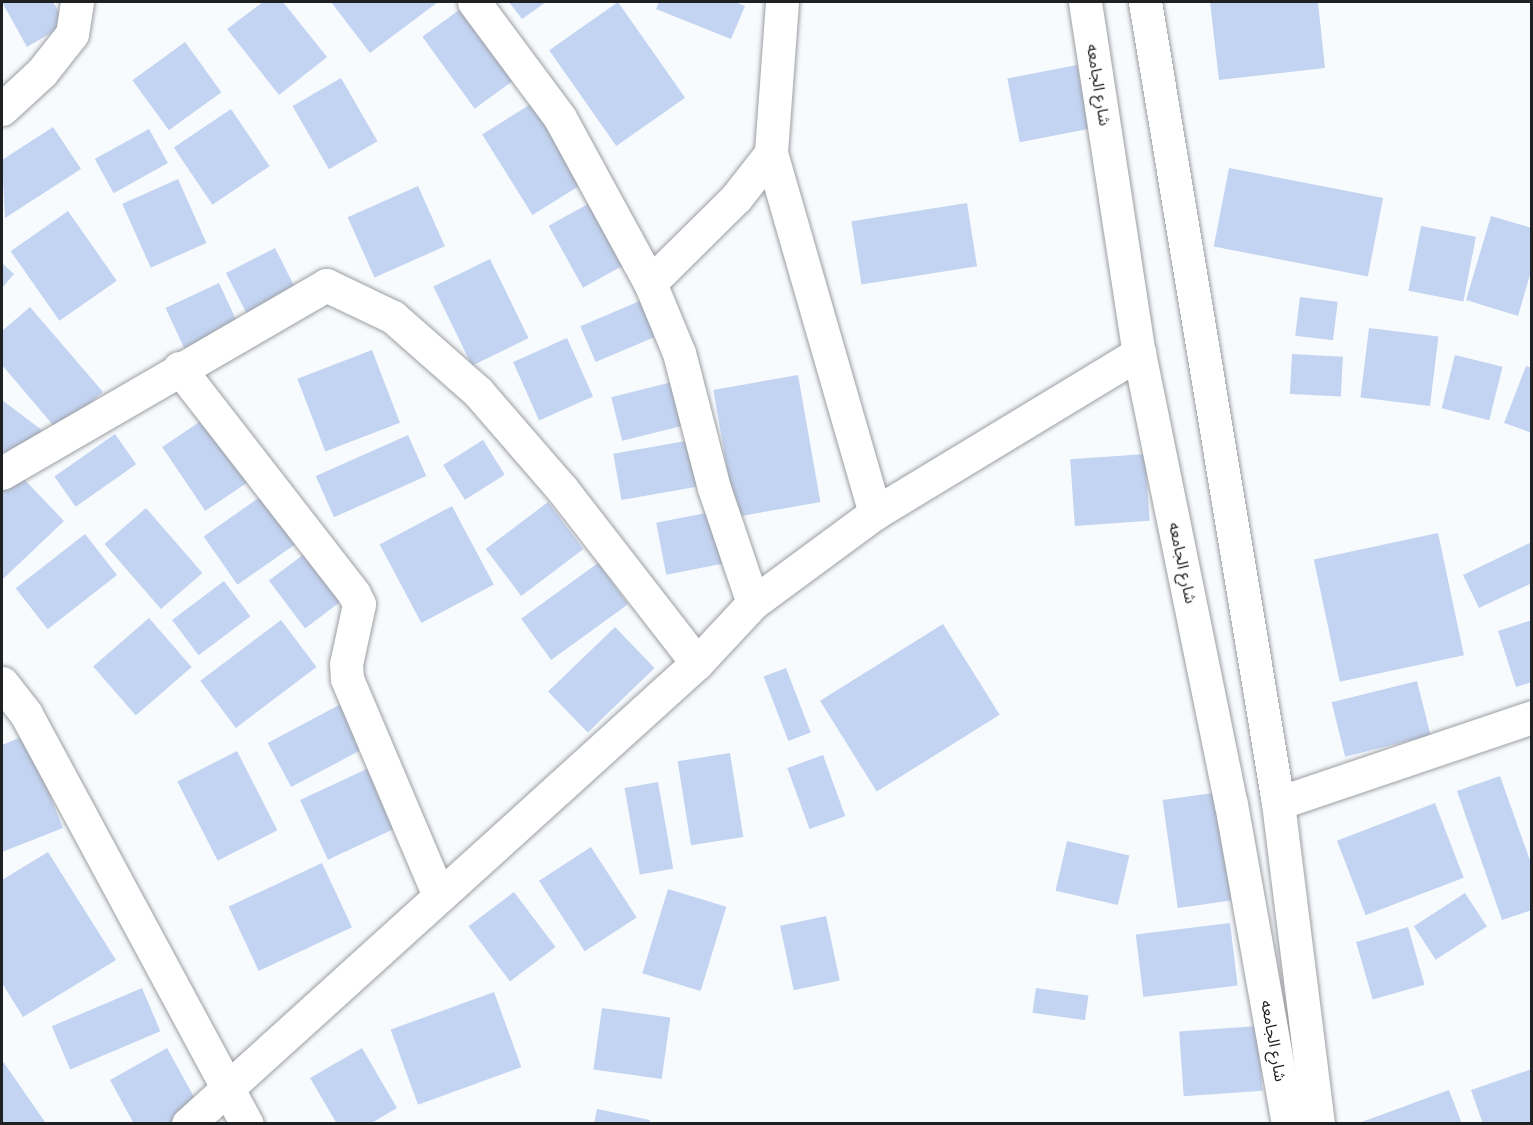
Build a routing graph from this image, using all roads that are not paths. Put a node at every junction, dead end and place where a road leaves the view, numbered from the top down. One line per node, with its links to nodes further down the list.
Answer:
1 (77, 2): 6 (street)
2 (474, 2): 8 (street)
3 (782, 2): 7 (street)
4 (1085, 2): 9 (street, شارع الجامعه)
5 (1144, 2): 17 (street, شارع الجامعه)
6 (2, 109)
7 (771, 153): 8 (street); 12 (street)
8 (650, 284): 13 (street)
9 (1139, 353): 12 (street); 22 (street, شارع الجامعه)
10 (179, 368): 11 (street); 14 (street); 18 (street)
11 (2, 472)
12 (874, 513): 13 (street)
13 (753, 603): 14 (street)
14 (697, 663): 18 (street)
15 (2, 683): 19 (street)
16 (1532, 717): 17 (street)
17 (1278, 803): 23 (street, شارع الجامعه)
18 (439, 896): 19 (street)
19 (230, 1085): 20 (street); 21 (street)
20 (188, 1124)
21 (247, 1124)
22 (1288, 1124)
23 (1318, 1124)

